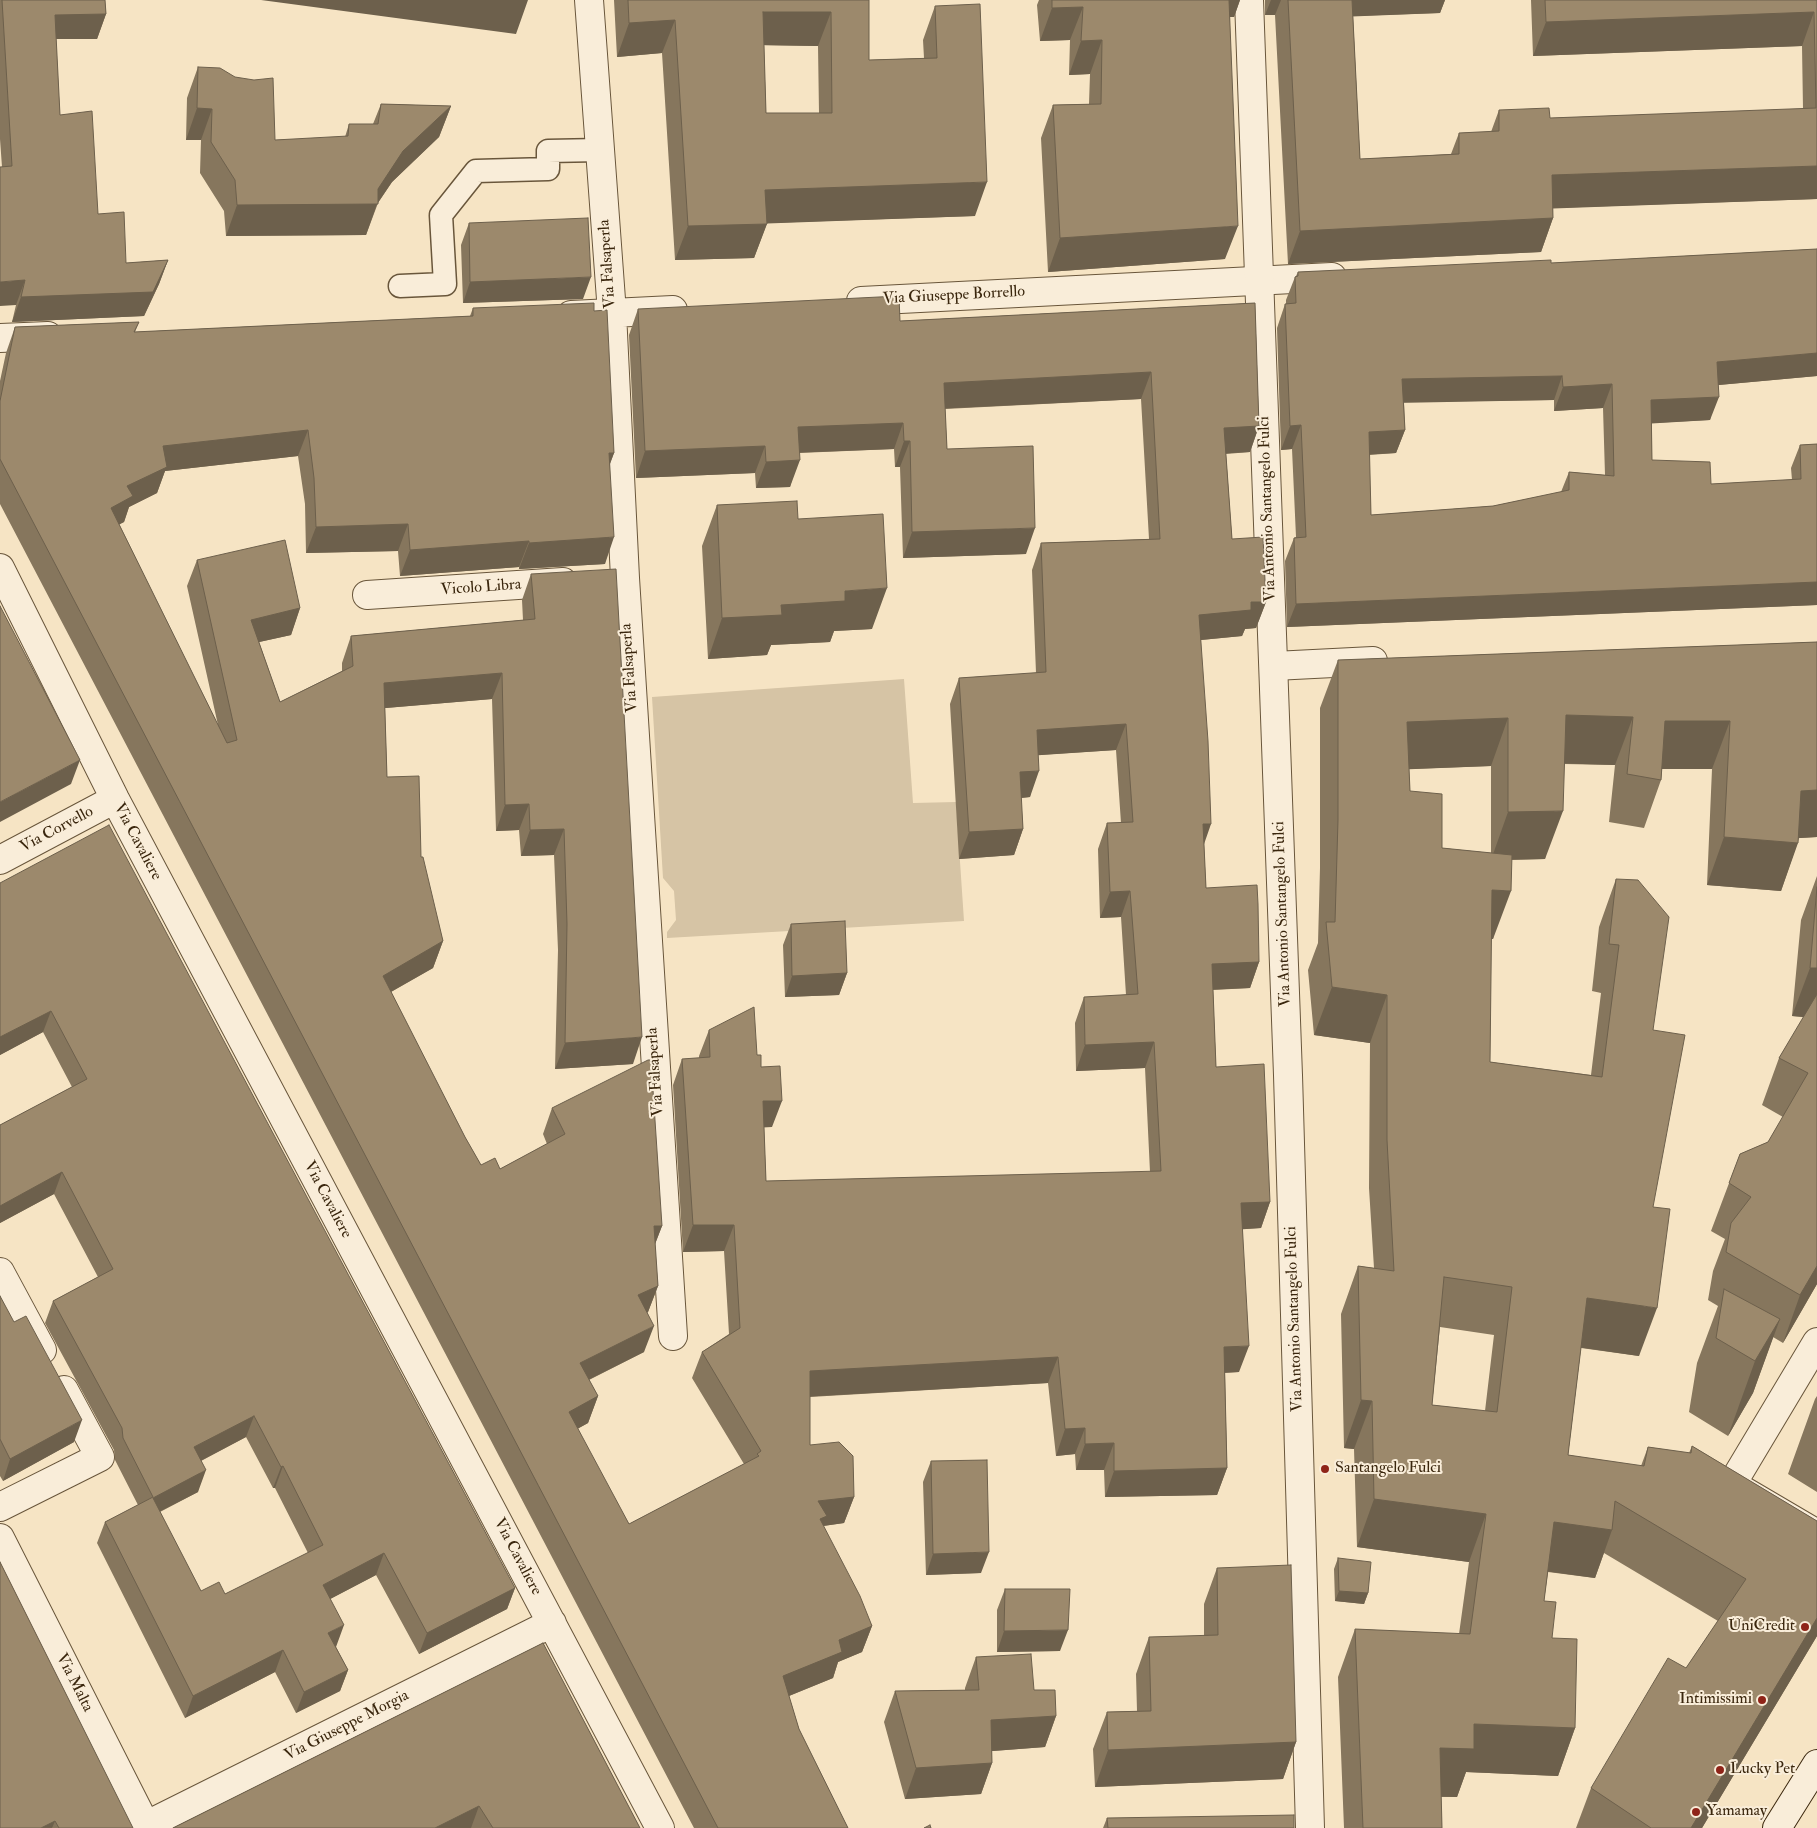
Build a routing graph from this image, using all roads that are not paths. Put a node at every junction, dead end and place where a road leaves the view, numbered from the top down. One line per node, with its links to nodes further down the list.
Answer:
1 (589, 0): 3 (street, Via Falsaperla)
2 (1249, 0): 5 (street, Via Antonio Santangelo Fulci)
3 (600, 150): 6 (lane); 9 (street, Via Falsaperla)
4 (1360, 276): 5 (street, Via Giuseppe Borrello)
5 (1260, 281): 7 (street, Via Giuseppe Borrello); 17 (street, Via Antonio Santangelo Fulci)
6 (400, 286)
7 (842, 302)
8 (702, 309): 9 (street)
9 (612, 313): 10 (street); 14 (street, Via Falsaperla)
10 (543, 316)
11 (69, 335): 12 (street)
12 (0, 338)
13 (0, 568): 18 (street, Via Cavaliere)
14 (605, 580): 15 (street, Vicolo Libra); 21 (street, Via Falsaperla)
15 (366, 595)
16 (1393, 661): 17 (street)
17 (1274, 666): 30 (street, Via Antonio Santangelo Fulci)
18 (115, 799): 19 (street, Via Corvello); 26 (street, Via Cavaliere)
19 (0, 860)
20 (0, 1272): 23 (street)
21 (672, 1336)
22 (1817, 1342): 24 (street)
23 (0, 1507)
24 (1817, 1534)
25 (0, 1538): 28 (street, Via Malta)
26 (552, 1623): 28 (street, Via Giuseppe Morgia); 29 (street, Via Cavaliere)
27 (1817, 1764): 31 (street)
28 (145, 1827)
29 (660, 1828)
30 (1310, 1828)
31 (1777, 1828)

